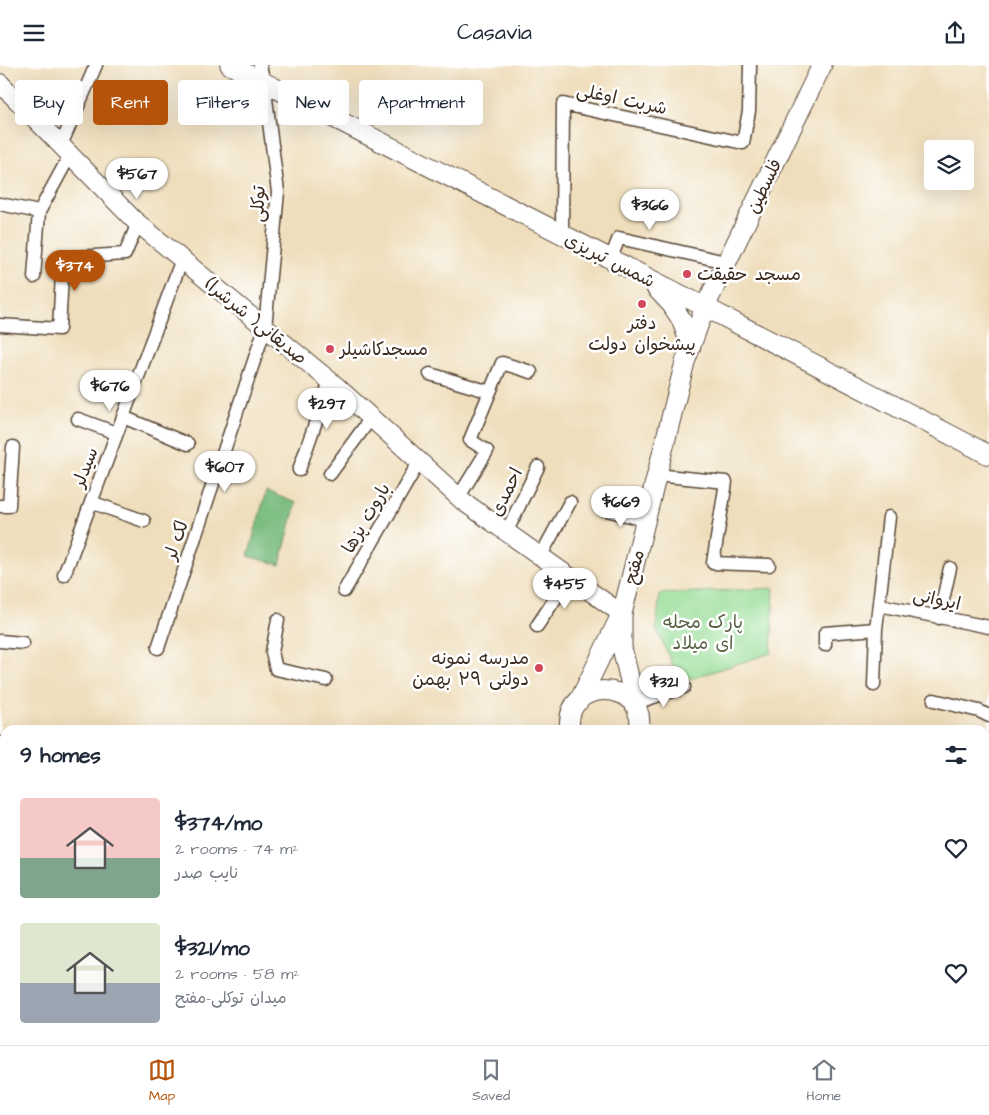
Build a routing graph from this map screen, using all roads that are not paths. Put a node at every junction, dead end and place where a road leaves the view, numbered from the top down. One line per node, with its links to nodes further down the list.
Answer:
1 (96, 65): 7 (street)
2 (230, 65): 5 (main road, شمس تبریزی)
3 (750, 65): 11 (street, شربت اوغلی)
4 (822, 65): 17 (main road, فلسطین)
5 (262, 74): 11 (main road, شمس تبریزی); 19 (street, توکلی)
6 (0, 83): 7 (street, (شرشرا )صدیقانی)
7 (65, 150): 9 (street); 10 (street, (شرشرا )صدیقانی)
8 (0, 204): 9 (street)
9 (39, 212): 16 (street)
10 (138, 223): 12 (street, (شرشرا )صدیقانی); 18 (street)
11 (562, 235): 14 (main road, شمس تبریزی)
12 (182, 259): 19 (street, (شرشرا )صدیقانی); 25 (street, سیدلر)
13 (717, 259): 14 (street)
14 (610, 260): 15 (main road, شمس تبریزی)
15 (632, 271): 17 (main road, شمس تبریزی); 20 (main road)
16 (34, 277)
17 (705, 307): 20 (main road, مفتح); 31 (main road, شمس تبریزی)
18 (0, 325)
19 (265, 328): 23 (street, (شرشرا )صدیقانی); 62 (street, لک لر)
20 (691, 346): 36 (main road, مفتح)
21 (531, 372): 24 (street)
22 (430, 374): 24 (street)
23 (330, 381): 26 (street, (شرشرا )صدیقانی); 34 (street)
24 (490, 392): 37 (street)
25 (123, 417): 28 (street, سیدلر); 29 (street)
26 (371, 418): 32 (street, (شرشرا )صدیقانی); 35 (street)
27 (78, 419): 28 (street)
28 (116, 433): 38 (street, سیدلر)
29 (188, 444)
30 (13, 447): 40 (street)
31 (989, 455)
32 (419, 462): 37 (street, (شرشرا )صدیقانی); 51 (street, باروت پزها)
33 (538, 467): 45 (street, احمدی)
34 (299, 470)
35 (330, 474)
36 (656, 475): 43 (main road, مفتح); 47 (street)
37 (458, 498): 45 (street, (شرشرا )صدیقانی)
38 (91, 502): 44 (street); 49 (street, سیدلر)
39 (570, 502): 46 (street)
40 (0, 505)
41 (603, 509): 43 (street)
42 (889, 517): 52 (street)
43 (645, 520): 53 (main road, مفتح)
44 (144, 521)
45 (506, 533): 46 (street, (شرشرا )صدیقانی)
46 (540, 557): 50 (street, (شرشرا )صدیقانی)
47 (769, 565)
48 (950, 568): 54 (street)
49 (64, 575)
50 (570, 578): 53 (street, (شرشرا )صدیقانی); 56 (street)
51 (344, 591)
52 (879, 605): 54 (street, ایروانی); 58 (street)
53 (622, 614): 67 (main road); 68 (main road, مفتح)
54 (939, 618): 57 (street, ایروانی)
55 (278, 620): 63 (street)
56 (537, 626)
57 (989, 627)
58 (876, 629): 61 (street); 64 (street)
59 (0, 641): 60 (street)
60 (23, 643)
61 (825, 645)
62 (158, 648)
63 (326, 680)
64 (874, 685)
65 (684, 687): 68 (street)
66 (934, 700): 69 (street)
67 (573, 716): 68 (main road); 70 (main road)
68 (637, 716)
69 (989, 716)
70 (562, 725)

